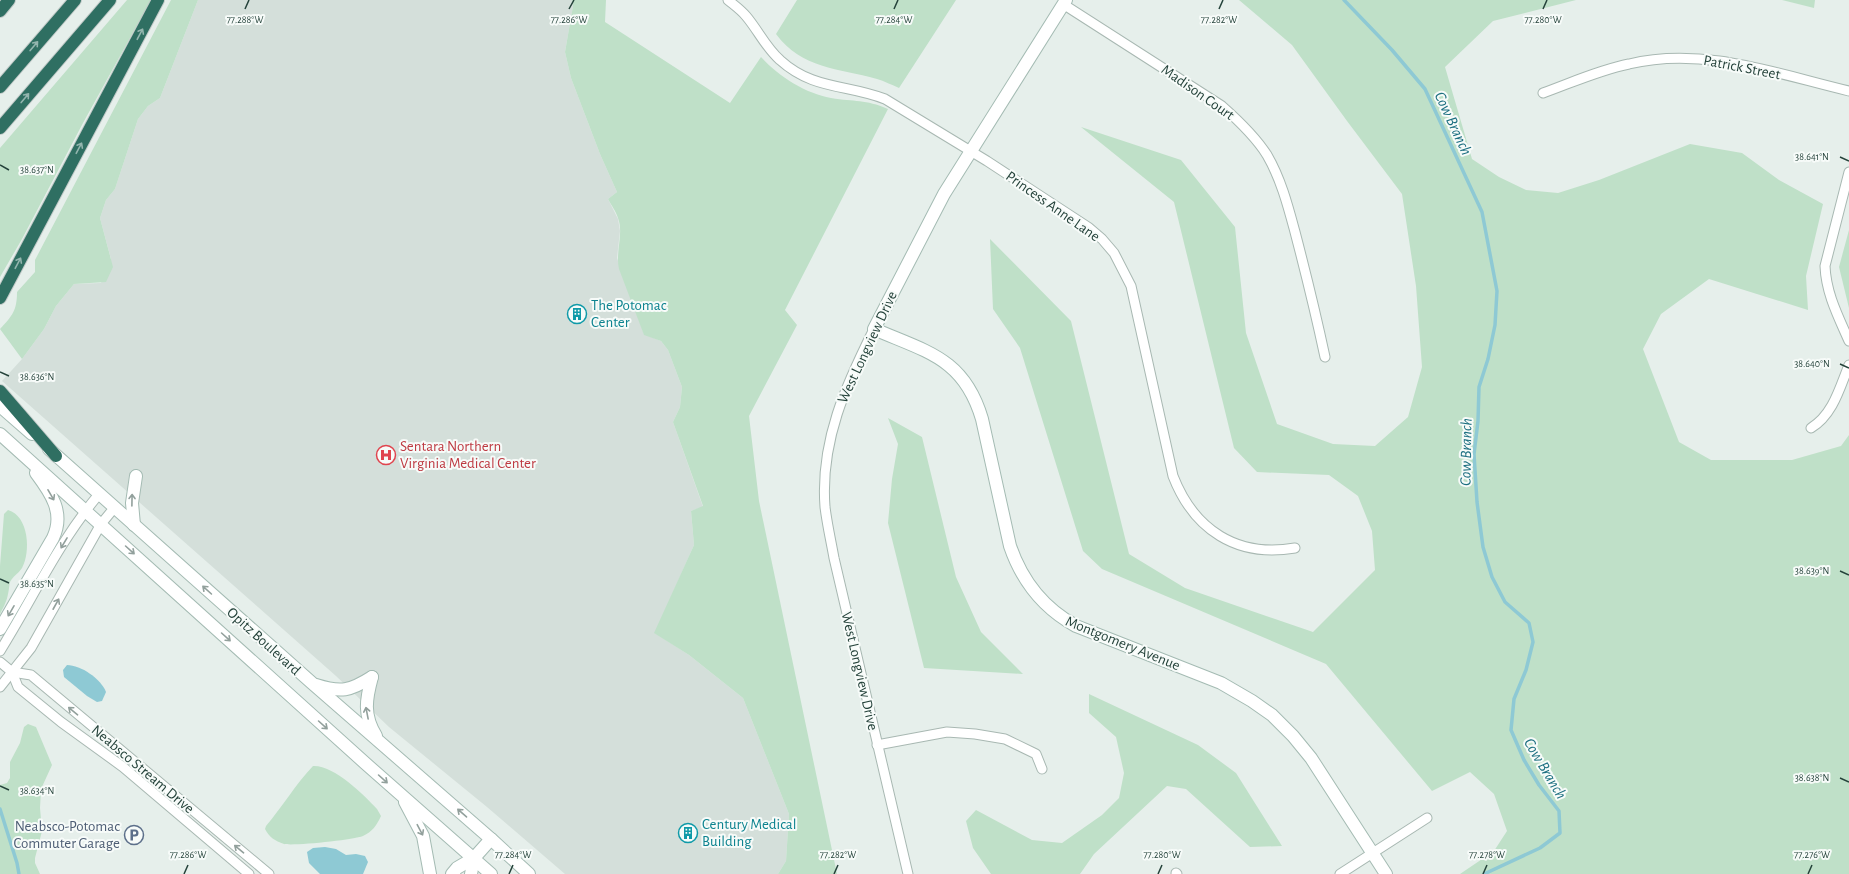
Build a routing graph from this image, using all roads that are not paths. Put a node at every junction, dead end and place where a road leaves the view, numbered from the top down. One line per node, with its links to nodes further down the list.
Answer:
1 (10, 0): 7 (highway)
2 (75, 0): 8 (highway, one-way to 2)
3 (110, 0): 11 (highway, one-way to 3)
4 (158, 0): 14 (highway, one-way to 4)
5 (728, 0): 12 (street, Princess Anne Lane)
6 (1065, 2): 12 (main road, West Longview Drive); 17 (street, Madison Court)
7 (0, 11)
8 (0, 87)
9 (1849, 91): 10 (street, Patrick Street)
10 (1543, 93)
11 (0, 128)
12 (970, 151): 15 (main road, West Longview Drive); 31 (street, Princess Anne Lane)
13 (1849, 172): 16 (street)
14 (0, 298)
15 (874, 329): 38 (street, West Longview Drive); 44 (main road, Montgomery Avenue)
16 (1849, 341)
17 (1324, 357)
18 (1849, 365): 21 (street)
19 (0, 391): 24 (highway)
20 (0, 406): 24 (main road, Opitz Boulevard)
21 (1811, 428)
22 (0, 434): 23 (main road, Opitz Boulevard)
23 (20, 452): 28 (main road, Opitz Boulevard); 32 (main road, one-way to 32)
24 (56, 456): 26 (main road, Opitz Boulevard)
25 (136, 476): 30 (main road, one-way to 25)
26 (100, 493): 27 (main road, Opitz Boulevard); 28 (street)
27 (115, 507): 29 (street); 30 (main road, Opitz Boulevard)
28 (85, 510): 29 (main road, Opitz Boulevard); 33 (street, one-way to 33)
29 (101, 524): 35 (street, one-way to 29); 41 (main road, Opitz Boulevard, one-way to 41)
30 (134, 525): 36 (main road, Opitz Boulevard, one-way to 30)
31 (1295, 548)
32 (0, 629)
33 (0, 651)
34 (0, 662): 35 (street, Neabsco Stream Drive)
35 (12, 672): 37 (street); 46 (street, Neabsco Stream Drive); 47 (street, Neabsco Stream Drive, one-way to 35)
36 (312, 683): 39 (main road, Opitz Boulevard); 39 (main road, one-way to 36)
37 (0, 687)
38 (877, 745): 40 (street); 53 (street, West Longview Drive)
39 (384, 746): 43 (main road, Opitz Boulevard, one-way to 39)
40 (1042, 769)
41 (401, 795): 45 (main road, Opitz Boulevard); 48 (main road, one-way to 48)
42 (1427, 818): 44 (street)
43 (491, 838): 45 (main road); 52 (main road, Opitz Boulevard)
44 (1372, 853): 54 (street); 55 (main road, Montgomery Avenue)
45 (474, 858): 49 (main road); 50 (main road); 51 (main road, Opitz Boulevard)
46 (249, 874)
47 (269, 874)
48 (430, 874)
49 (452, 874)
50 (471, 874)
51 (491, 874)
52 (529, 874)
53 (908, 874)
54 (1340, 874)
55 (1386, 874)

